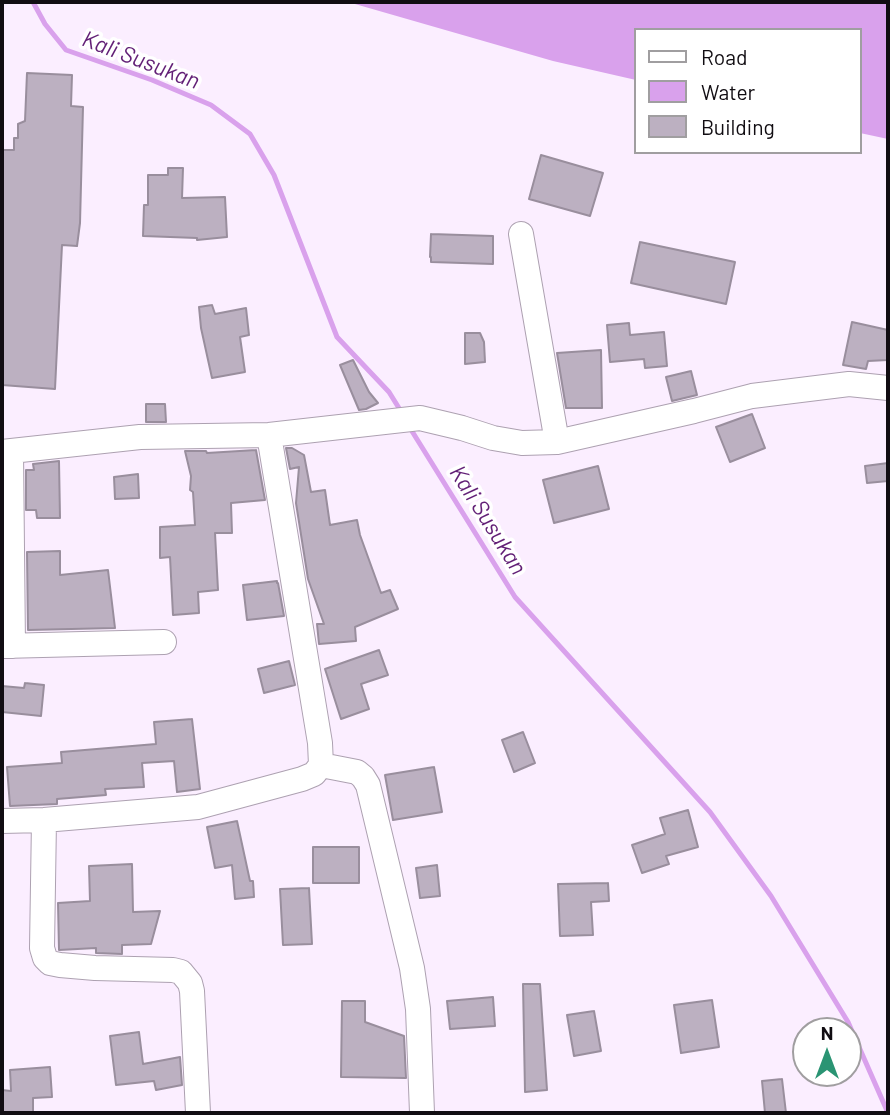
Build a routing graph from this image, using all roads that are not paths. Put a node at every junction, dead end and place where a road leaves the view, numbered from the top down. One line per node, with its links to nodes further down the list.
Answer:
1 (521, 234): 4 (street)
2 (888, 388): 4 (street)
3 (269, 435): 4 (street); 5 (street); 8 (street)
4 (557, 442)
5 (7, 452): 7 (street)
6 (164, 642): 7 (street)
7 (7, 646)
8 (321, 765): 9 (street); 12 (street)
9 (44, 820): 10 (street); 11 (street)
10 (2, 821)
11 (198, 1113)
12 (422, 1113)

